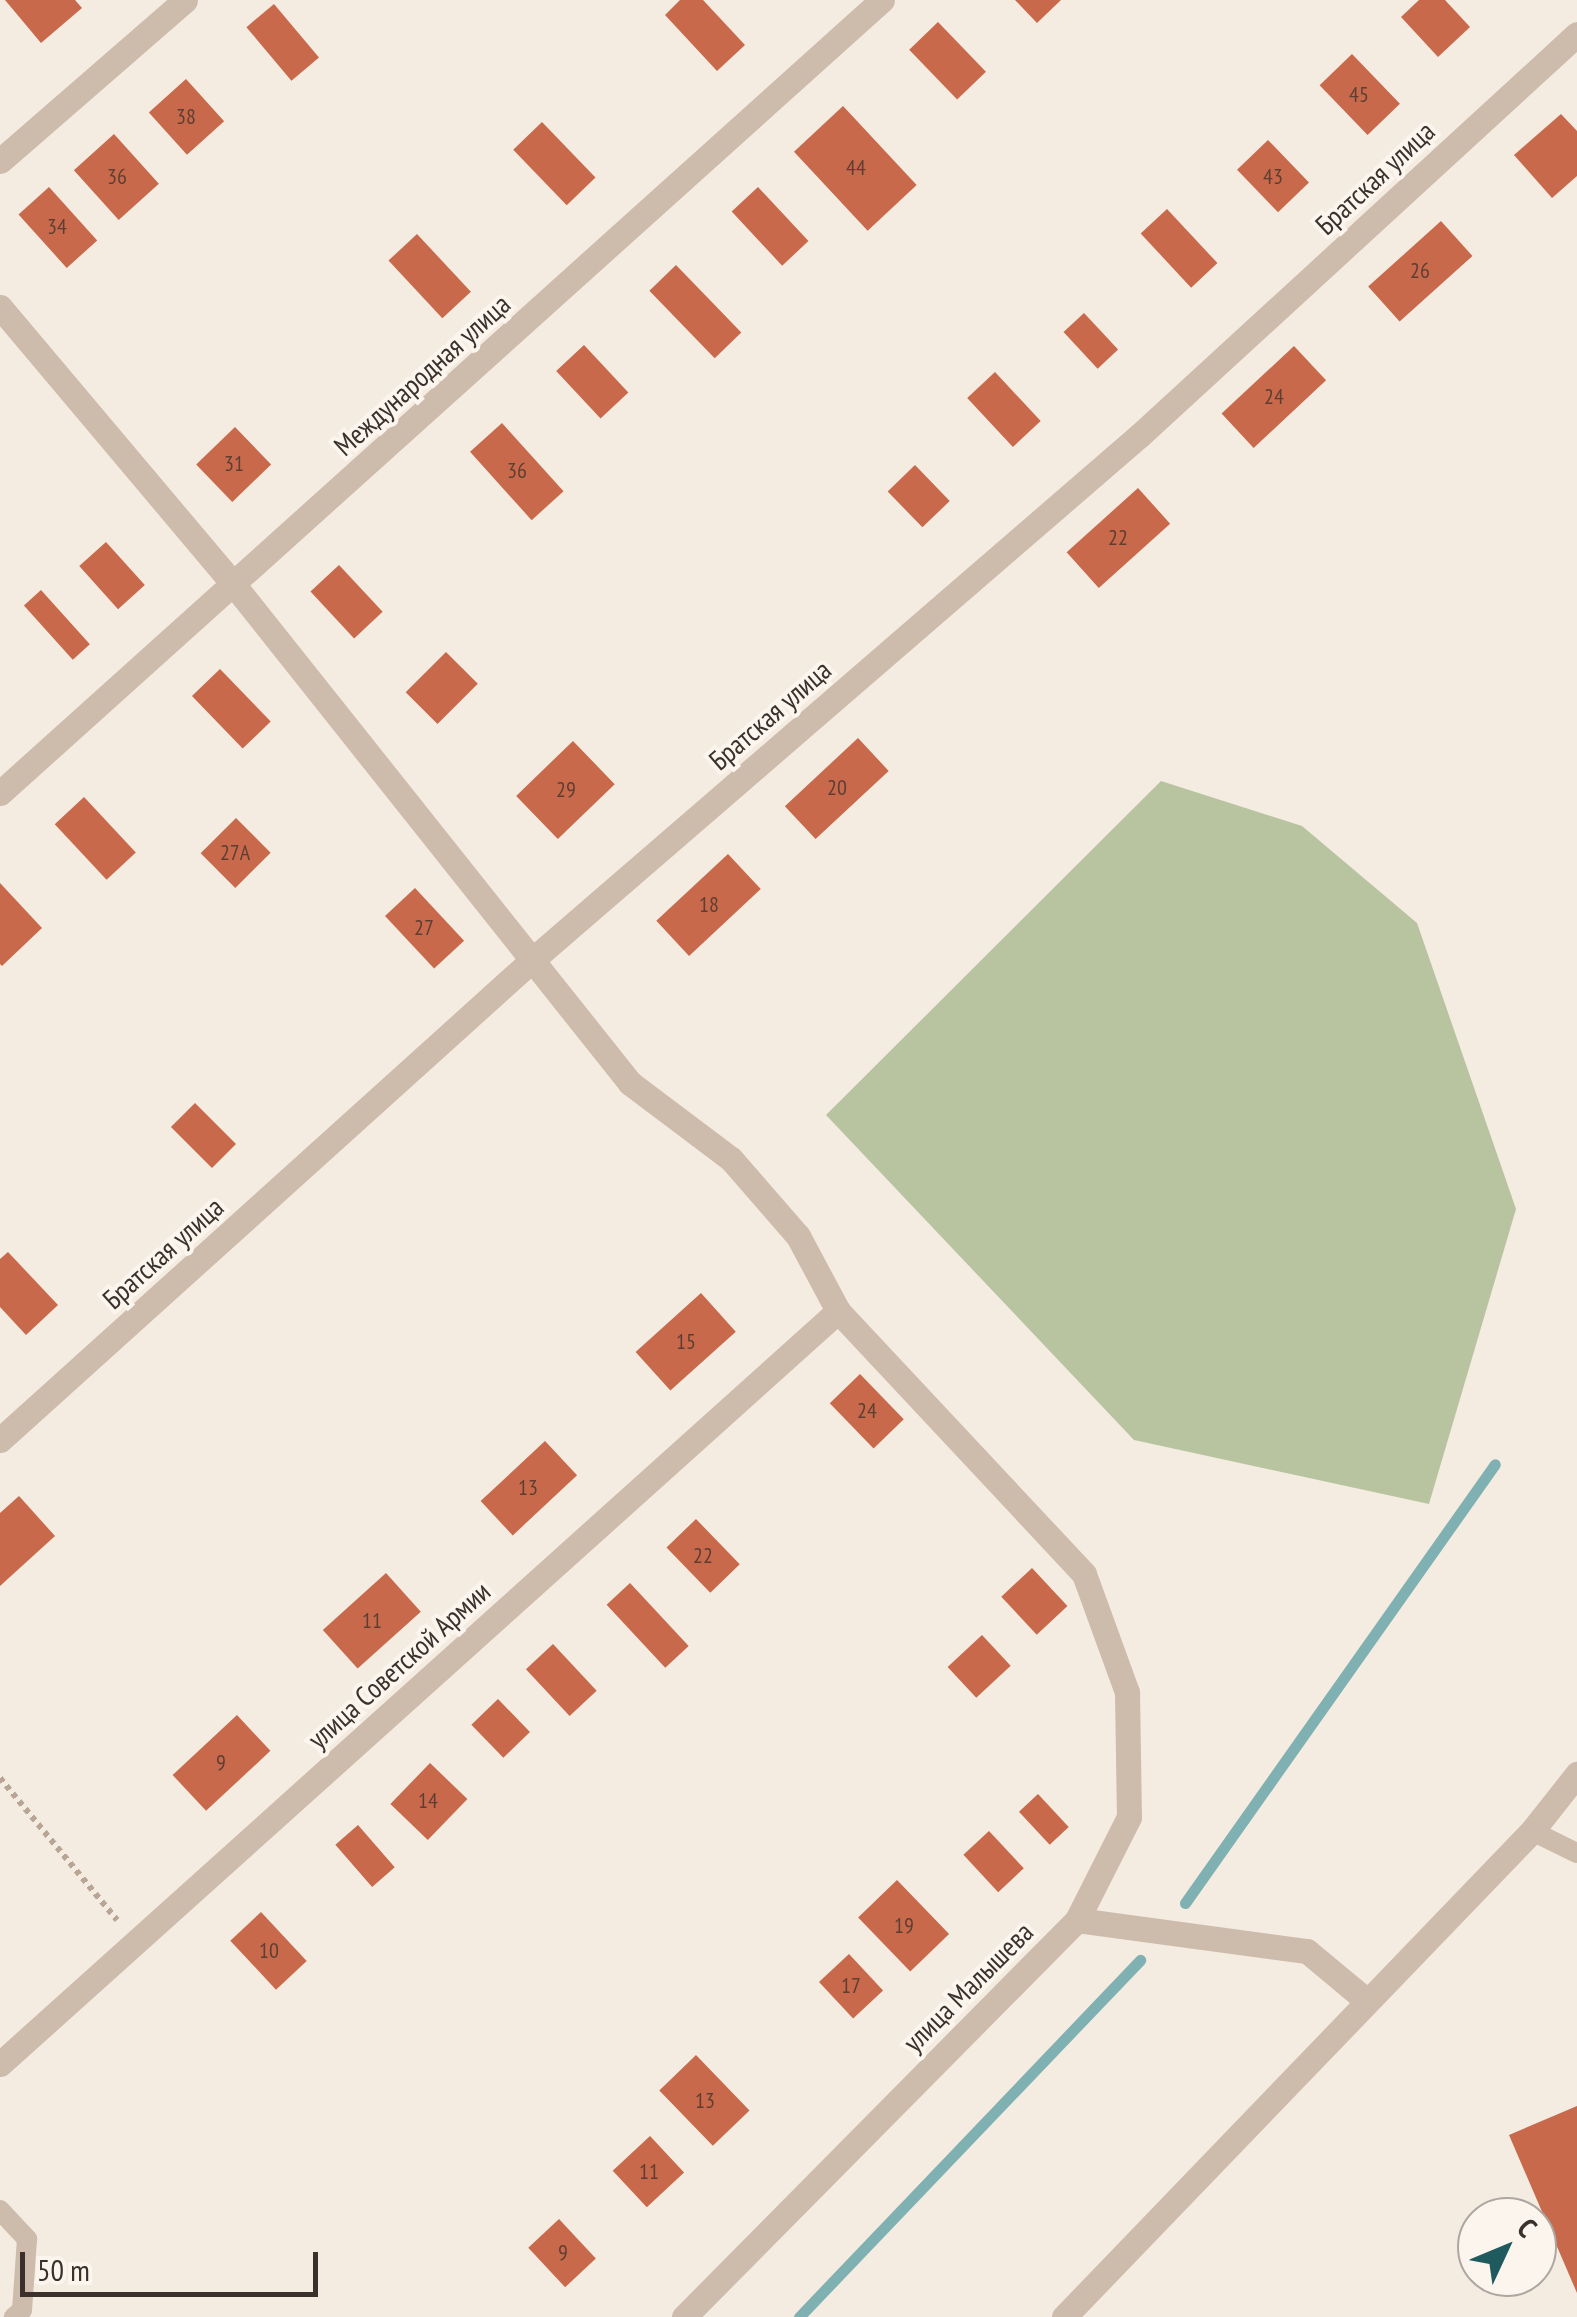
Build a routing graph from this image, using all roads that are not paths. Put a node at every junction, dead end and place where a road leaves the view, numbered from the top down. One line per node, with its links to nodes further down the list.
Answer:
1 (185, 0): 4 (street)
2 (882, 0): 6 (street, Международная улица)
3 (1577, 34): 8 (street, Братская улица)
4 (0, 161)
5 (0, 307): 6 (street, улица Малышева)
6 (234, 585): 7 (street, Международная улица); 8 (street, улица Малышева)
7 (0, 793)
8 (531, 961): 9 (street, улица Малышева); 10 (street, Братская улица)
9 (838, 1311): 14 (street, улица Малышева); 16 (street, улица Советской Армии)
10 (0, 1440)
11 (1577, 1774): 12 (street)
12 (1532, 1831): 13 (lane); 15 (street)
13 (1577, 1853)
14 (1077, 1920): 15 (street); 19 (street, улица Малышева)
15 (1367, 2001): 20 (street)
16 (0, 2064)
17 (0, 2210): 18 (lane)
18 (14, 2317)
19 (684, 2317)
20 (1064, 2317)

